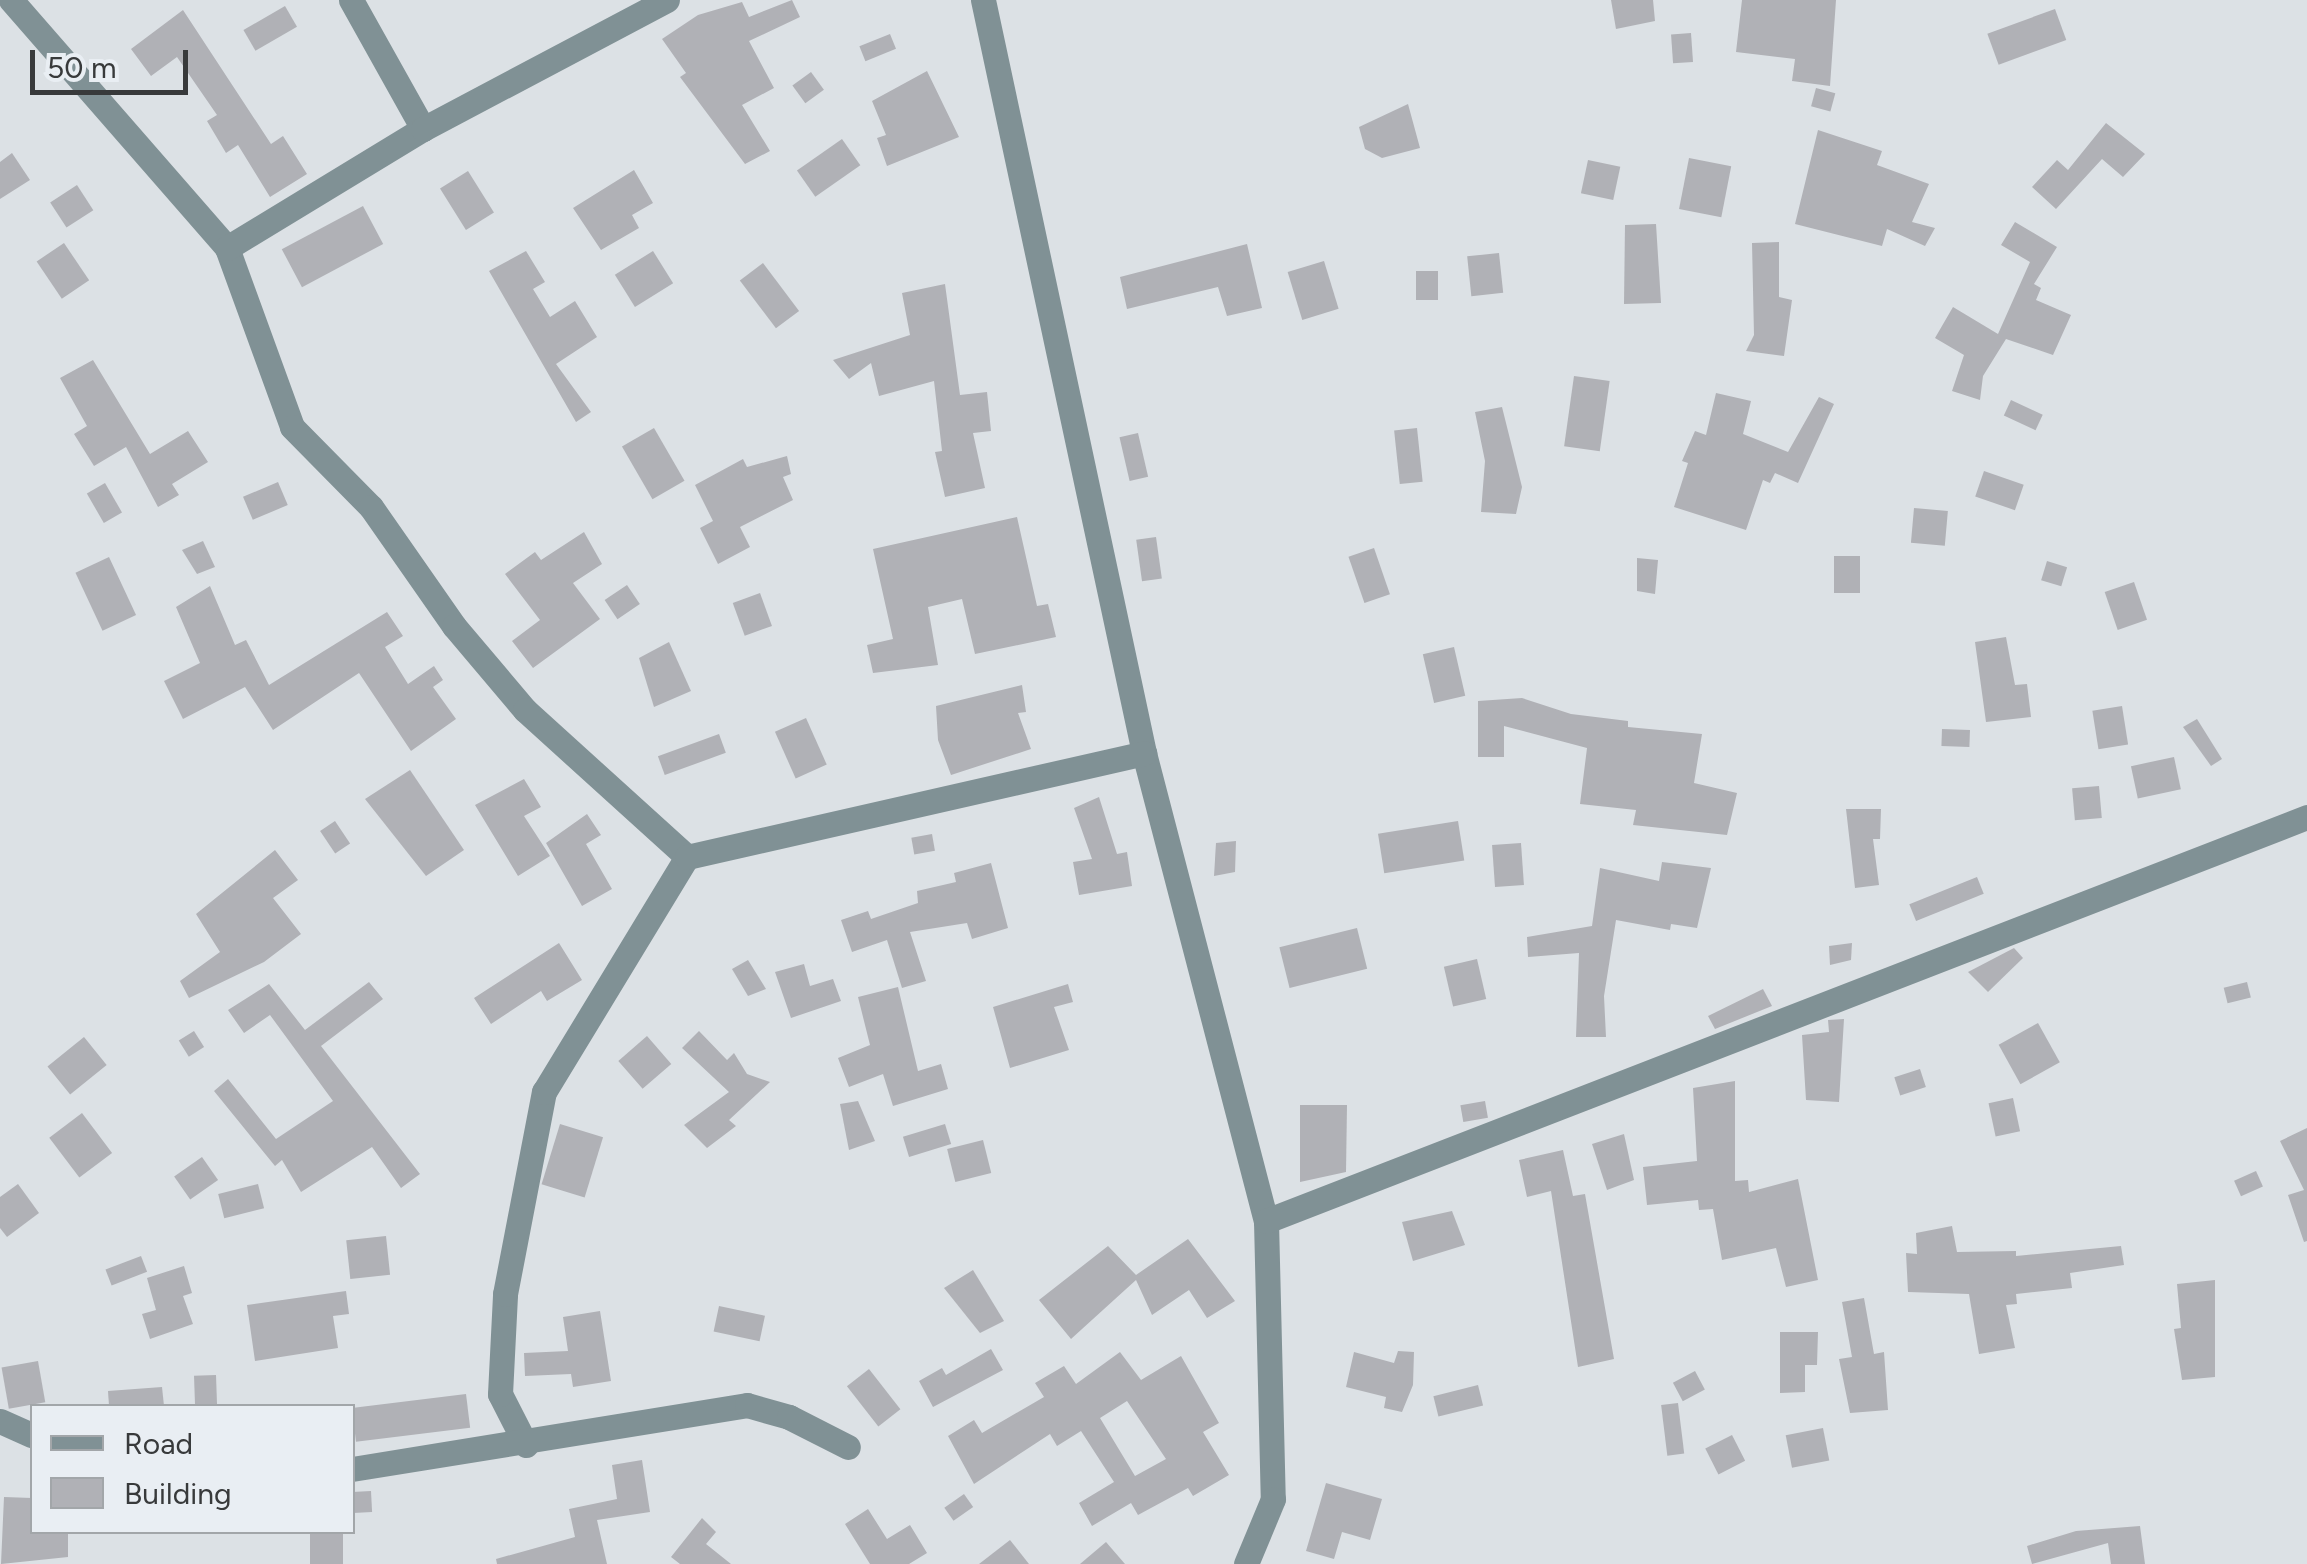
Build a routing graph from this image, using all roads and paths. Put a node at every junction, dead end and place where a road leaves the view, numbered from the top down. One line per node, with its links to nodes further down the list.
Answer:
1 (11, 0): 6 (street)
2 (352, 0): 5 (street)
3 (667, 0): 5 (street)
4 (982, 0): 7 (street)
5 (423, 129): 6 (street)
6 (227, 248): 9 (street)
7 (1144, 753): 9 (street); 10 (street)
8 (2307, 818): 10 (street)
9 (688, 857): 13 (street)
10 (1266, 1221): 16 (street)
11 (0, 1421): 12 (street)
12 (30, 1434)
13 (526, 1445): 14 (street); 15 (street)
14 (848, 1448)
15 (355, 1468)
16 (1246, 1564)

